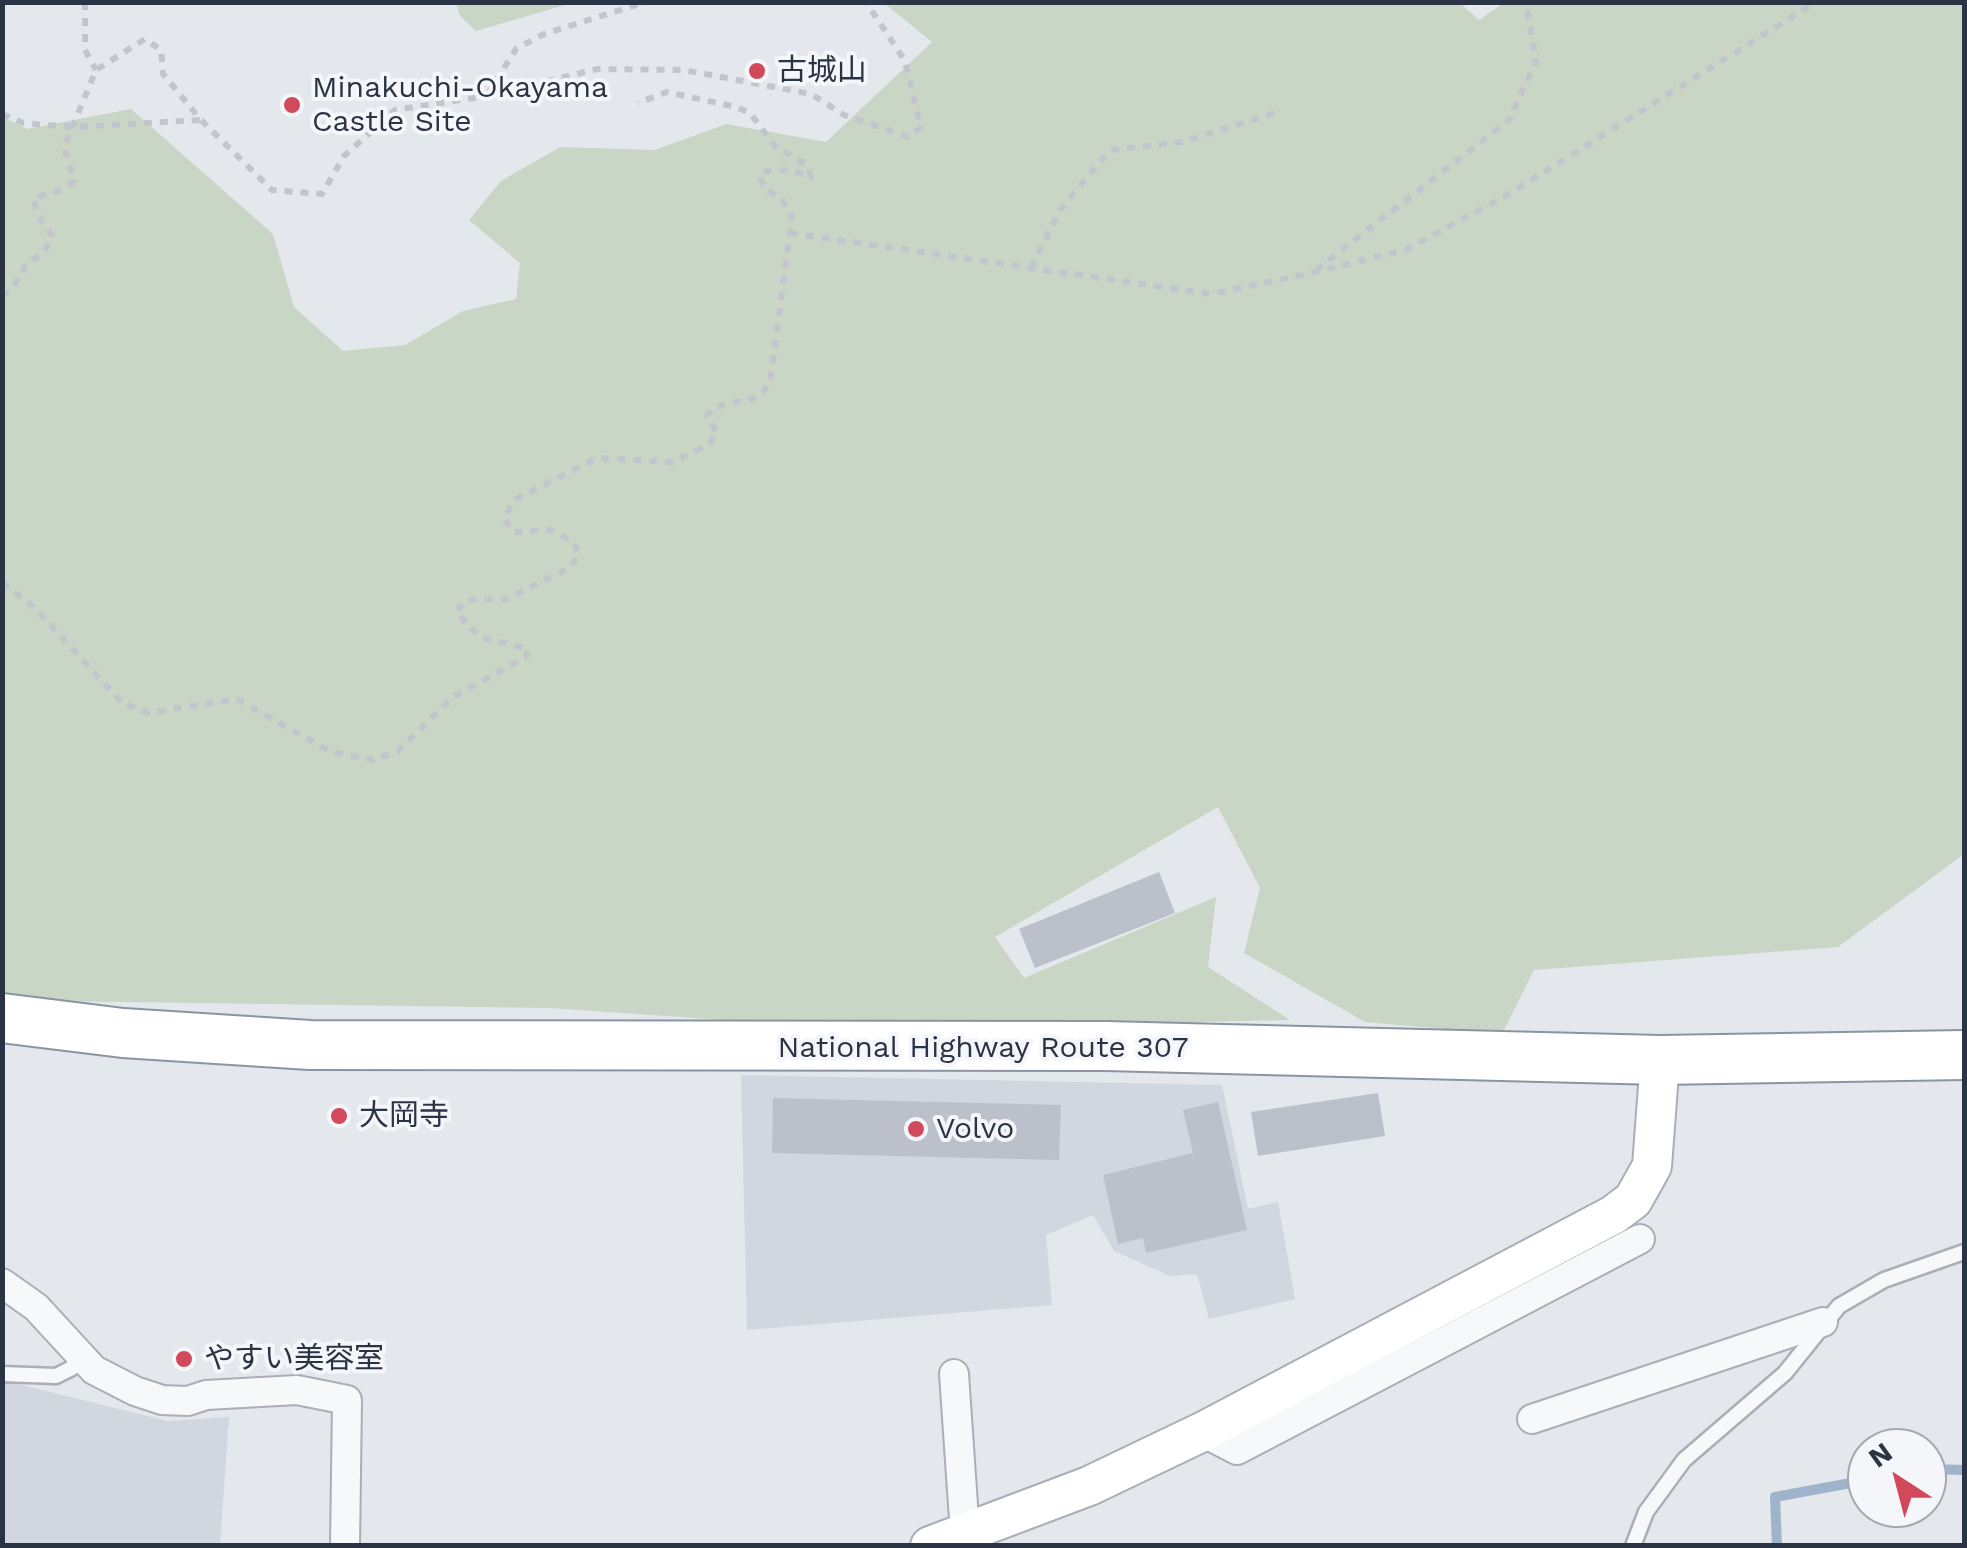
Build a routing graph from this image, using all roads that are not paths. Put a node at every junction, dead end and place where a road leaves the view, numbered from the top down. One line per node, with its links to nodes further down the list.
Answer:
1 (2, 1018): 3 (highway, National Highway Route 307)
2 (1964, 1056): 3 (highway, National Highway Route 307)
3 (1660, 1060): 12 (street)
4 (1640, 1239): 12 (street)
5 (1964, 1252): 7 (lane)
6 (2, 1282): 8 (street)
7 (1822, 1322): 11 (street); 15 (lane)
8 (80, 1352): 9 (lane); 14 (street)
9 (2, 1374)
10 (954, 1374): 13 (street)
11 (1532, 1419)
12 (1202, 1432): 13 (street)
13 (953, 1542)
14 (345, 1546)
15 (1633, 1546)

